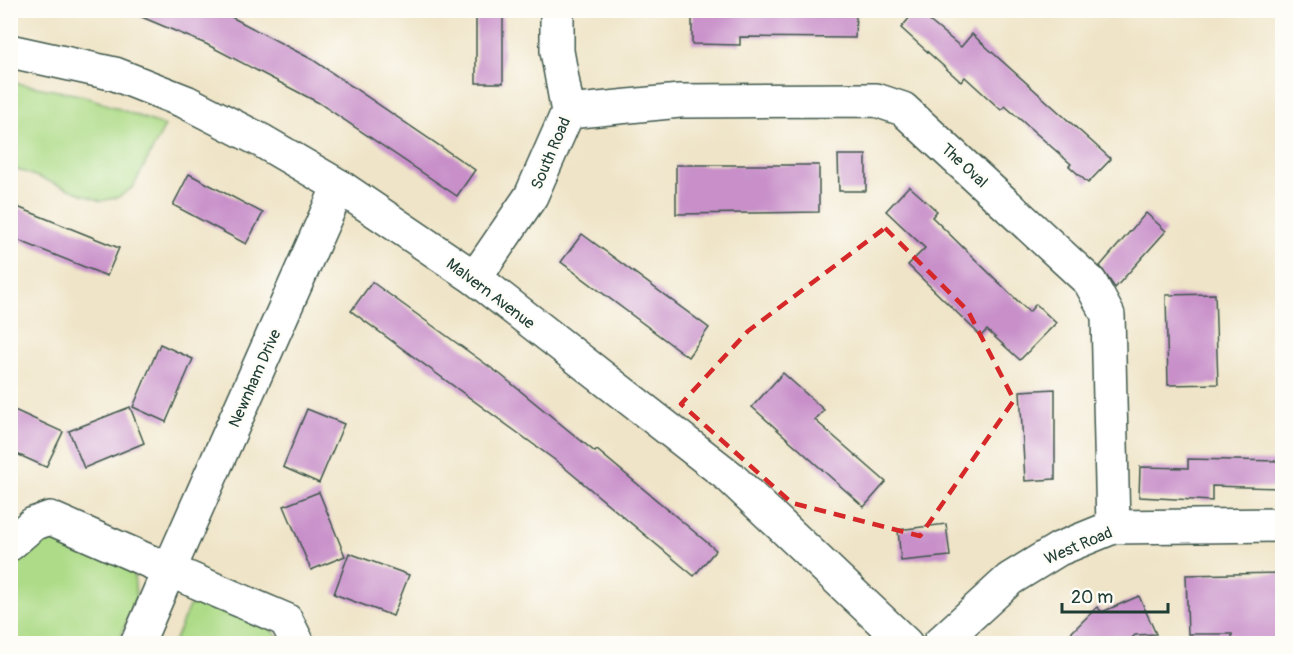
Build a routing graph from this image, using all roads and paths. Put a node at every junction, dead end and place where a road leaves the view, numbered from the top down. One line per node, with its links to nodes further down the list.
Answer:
1 (557, 10): 3 (street, South Road)
2 (10, 51): 4 (street, Malvern Avenue)
3 (568, 112): 5 (street, South Road); 7 (street, The Oval)
4 (339, 186): 5 (street, Malvern Avenue); 9 (street, Newnham Drive)
5 (475, 278): 12 (street, Malvern Avenue)
6 (1282, 525): 7 (street, West Road)
7 (1113, 527): 13 (street, West Road)
8 (10, 544): 9 (street)
9 (169, 570): 10 (street, Newnham Drive); 11 (street)
10 (137, 644)
11 (298, 644)
12 (906, 644)
13 (939, 644)

